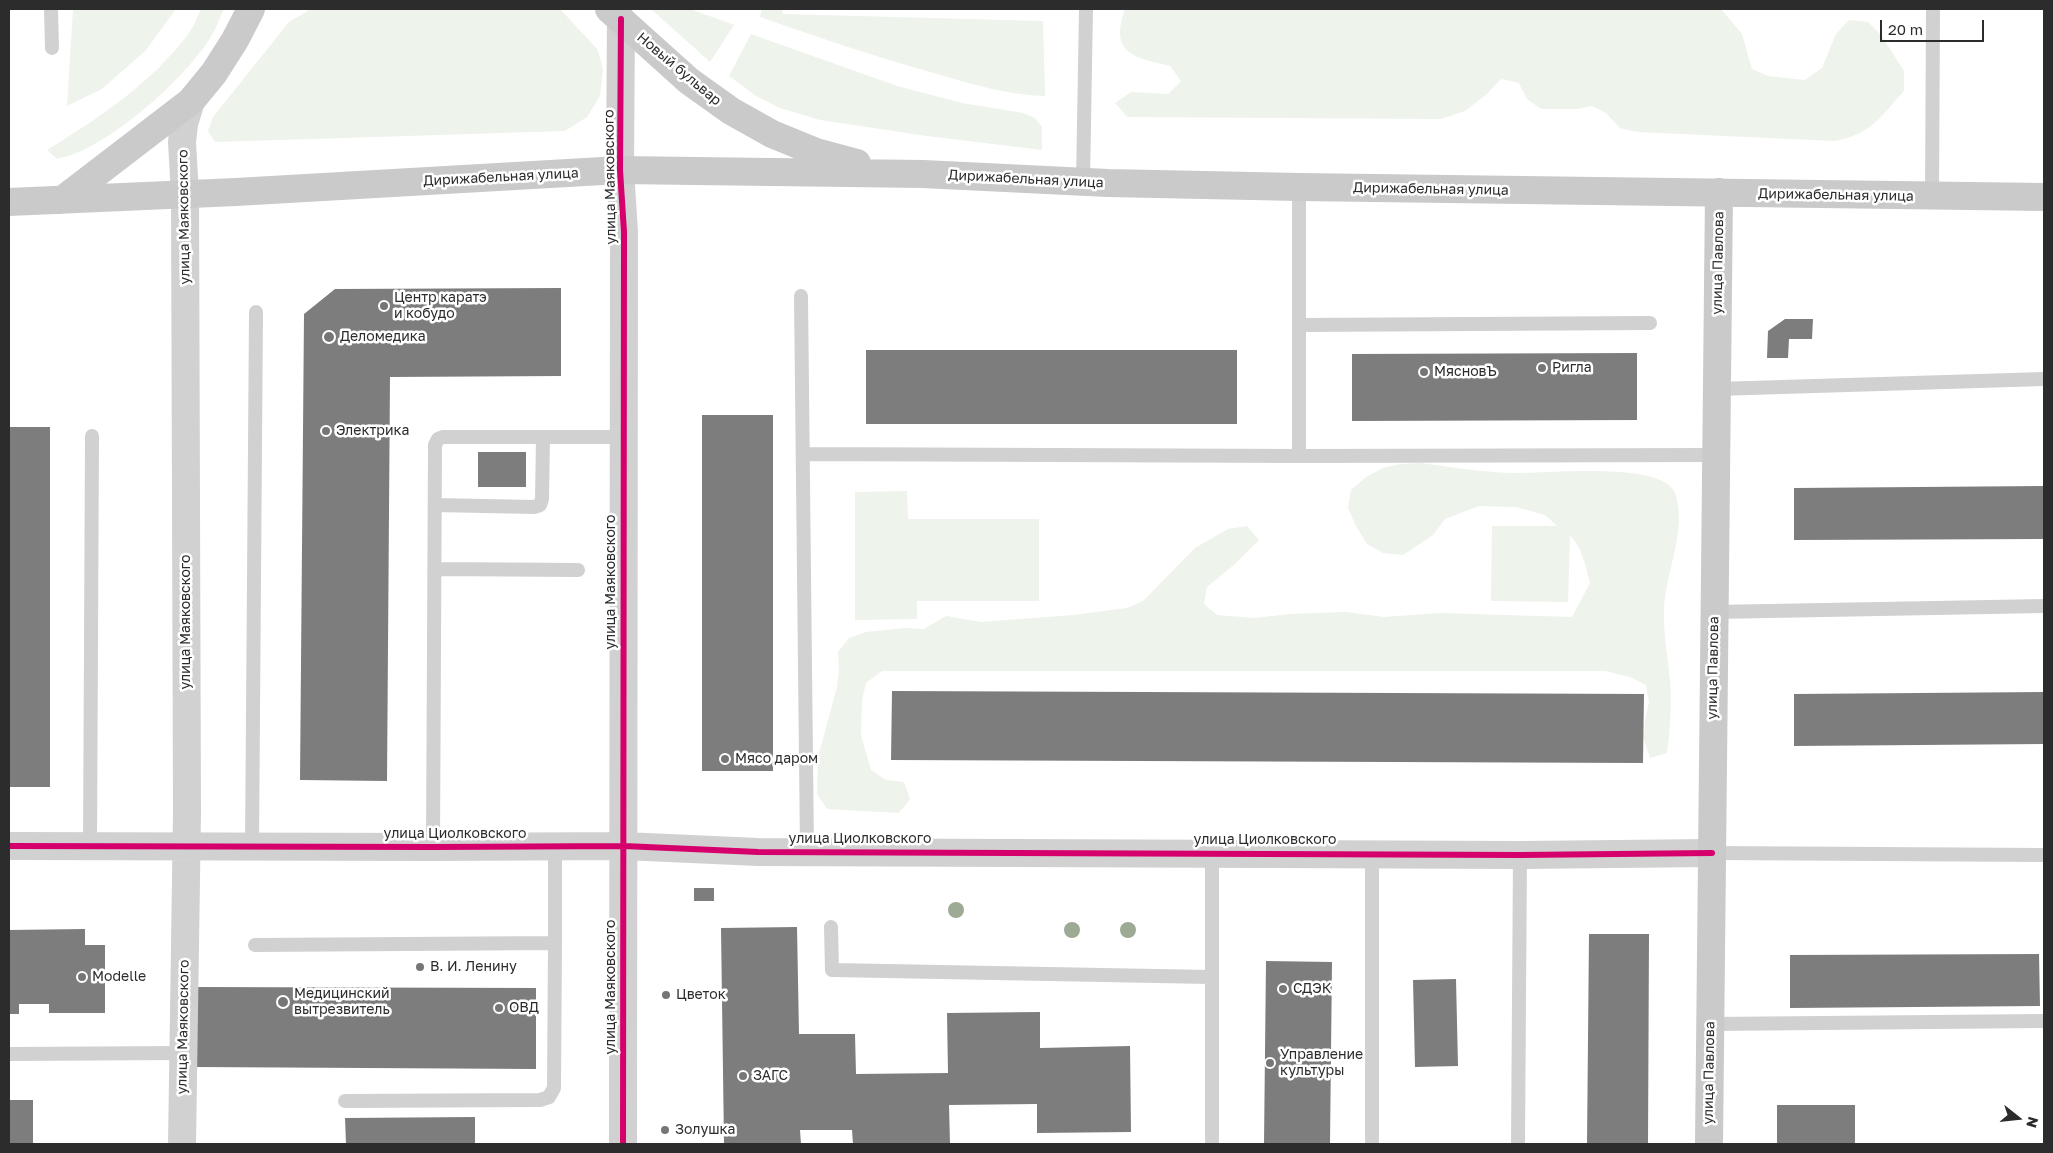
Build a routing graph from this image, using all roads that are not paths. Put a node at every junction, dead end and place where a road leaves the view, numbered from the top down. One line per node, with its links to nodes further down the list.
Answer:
1 (51, 9): 6 (lane)
2 (1086, 9): 10 (lane)
3 (1933, 9): 14 (lane)
4 (252, 11): 7 (main road)
5 (615, 14): 8 (street, улица Маяковского); 9 (main road, Новый бульвар)
6 (52, 48)
7 (191, 101): 13 (street, улица Маяковского); 16 (main road)
8 (620, 170): 9 (main road, Дирижабельная улица); 13 (main road, Дирижабельная улица); 26 (street, улица Маяковского)
9 (923, 174): 10 (main road, Дирижабельная улица)
10 (1083, 182): 11 (main road, Дирижабельная улица)
11 (1299, 187): 12 (main road, Дирижабельная улица); 21 (lane)
12 (1719, 192): 14 (main road, Дирижабельная улица); 23 (main road, улица Павлова)
13 (185, 194): 16 (main road, Дирижабельная улица); 39 (street, улица Маяковского)
14 (1932, 196): 15 (main road, Дирижабельная улица)
15 (2044, 197)
16 (62, 200): 17 (main road, Дирижабельная улица)
17 (9, 202)
18 (801, 296): 27 (lane)
19 (256, 312): 40 (lane)
20 (1650, 323): 21 (lane)
21 (1299, 324): 29 (lane)
22 (2044, 379): 23 (lane)
23 (1717, 388): 28 (main road, улица Павлова)
24 (92, 436): 38 (lane)
25 (543, 437): 26 (lane); 30 (lane); 30 (lane)
26 (624, 437): 37 (street, улица Маяковского)
27 (803, 454): 29 (lane); 42 (lane)
28 (1716, 454): 29 (lane); 34 (main road, улица Павлова)
29 (1299, 456)
30 (435, 505): 31 (lane)
31 (435, 569): 32 (lane); 41 (lane)
32 (578, 570)
33 (2044, 606): 34 (lane)
34 (1714, 612): 45 (main road, улица Павлова)
35 (9, 846): 38 (street, улица Циолковского)
36 (555, 846): 37 (street, улица Циолковского); 41 (street, улица Циолковского); 49 (lane)
37 (624, 846): 42 (street, улица Циолковского); 58 (street, улица Маяковского)
38 (90, 847): 39 (street, улица Циолковского)
39 (186, 847): 40 (street, улица Циолковского); 54 (street, улица Маяковского)
40 (252, 847): 41 (street, улица Циолковского)
41 (433, 847)
42 (808, 851): 43 (street, улица Циолковского)
43 (1212, 853): 44 (street, улица Циолковского); 51 (lane)
44 (1372, 853): 46 (street, улица Циолковского); 60 (lane)
45 (1712, 853): 46 (street, улица Циолковского); 47 (lane); 53 (main road, улица Павлова)
46 (1520, 854): 61 (lane)
47 (2044, 855)
48 (831, 927): 51 (lane)
49 (555, 943): 50 (lane); 56 (lane)
50 (255, 945)
51 (1211, 976): 59 (lane)
52 (2044, 1021): 53 (lane)
53 (1710, 1024): 62 (main road, улица Павлова)
54 (182, 1053): 55 (lane); 57 (street, улица Маяковского)
55 (9, 1054)
56 (345, 1101)
57 (182, 1144)
58 (623, 1144)
59 (1212, 1144)
60 (1372, 1144)
61 (1518, 1144)
62 (1708, 1144)

